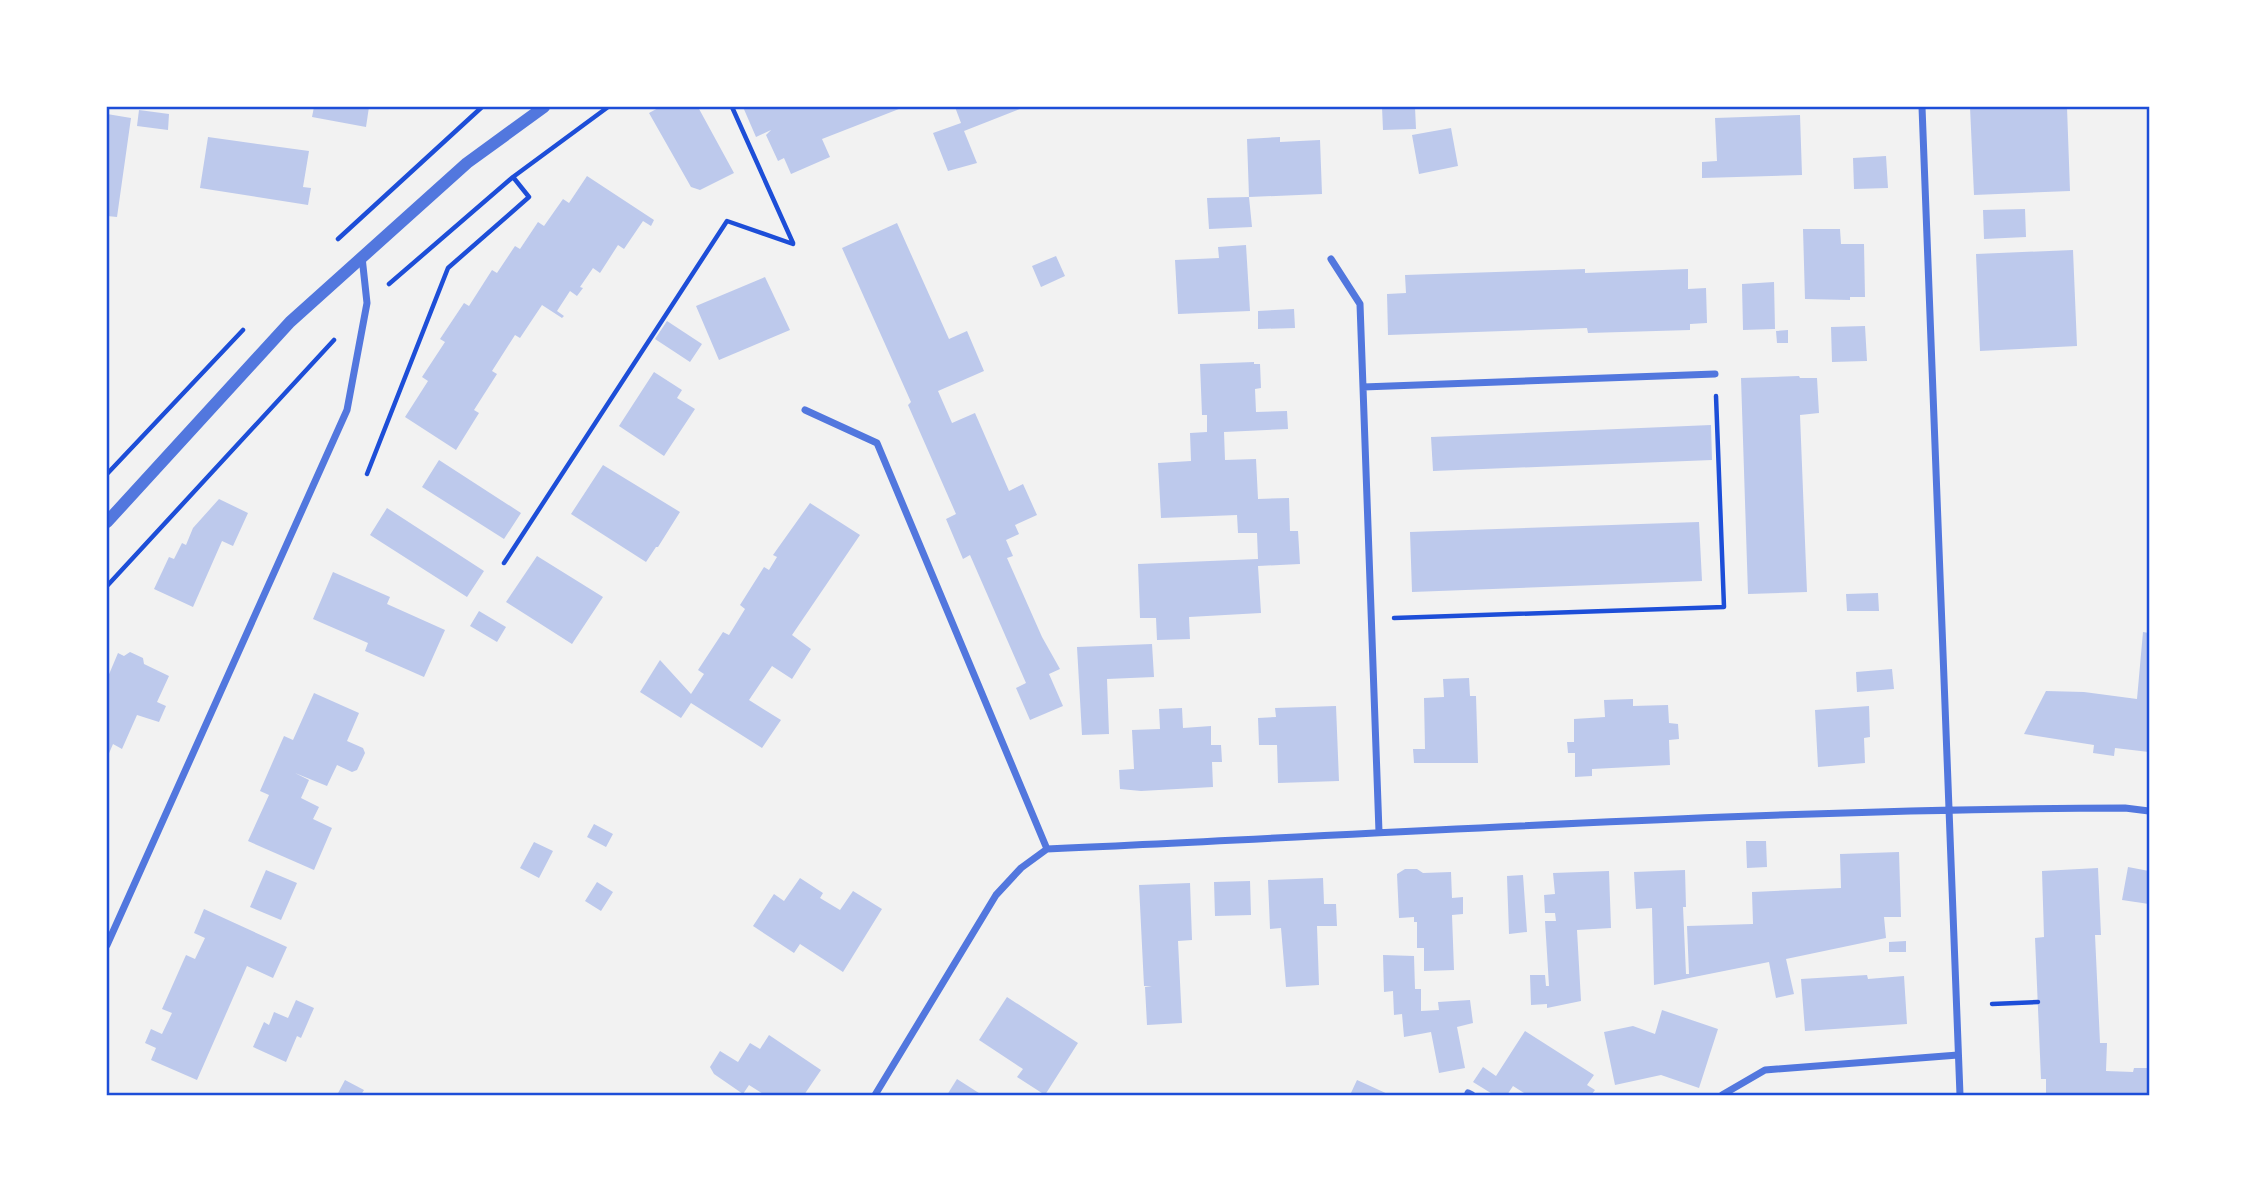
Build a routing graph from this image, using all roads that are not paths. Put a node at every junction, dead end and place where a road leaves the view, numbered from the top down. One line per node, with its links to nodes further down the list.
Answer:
1 (544, 107): 3 (street)
2 (1922, 107): 9 (street)
3 (362, 256): 8 (street); 13 (street)
4 (1331, 259): 6 (street)
5 (1715, 374): 6 (street)
6 (1363, 387): 11 (street)
7 (805, 410): 12 (street)
8 (107, 522)
9 (1949, 808): 10 (street); 11 (street); 14 (street)
10 (2149, 811)
11 (1380, 832): 12 (street)
12 (1047, 849): 15 (street)
13 (107, 945)
14 (1958, 1055): 16 (street); 17 (street)
15 (875, 1095)
16 (1722, 1095)
17 (1960, 1095)

